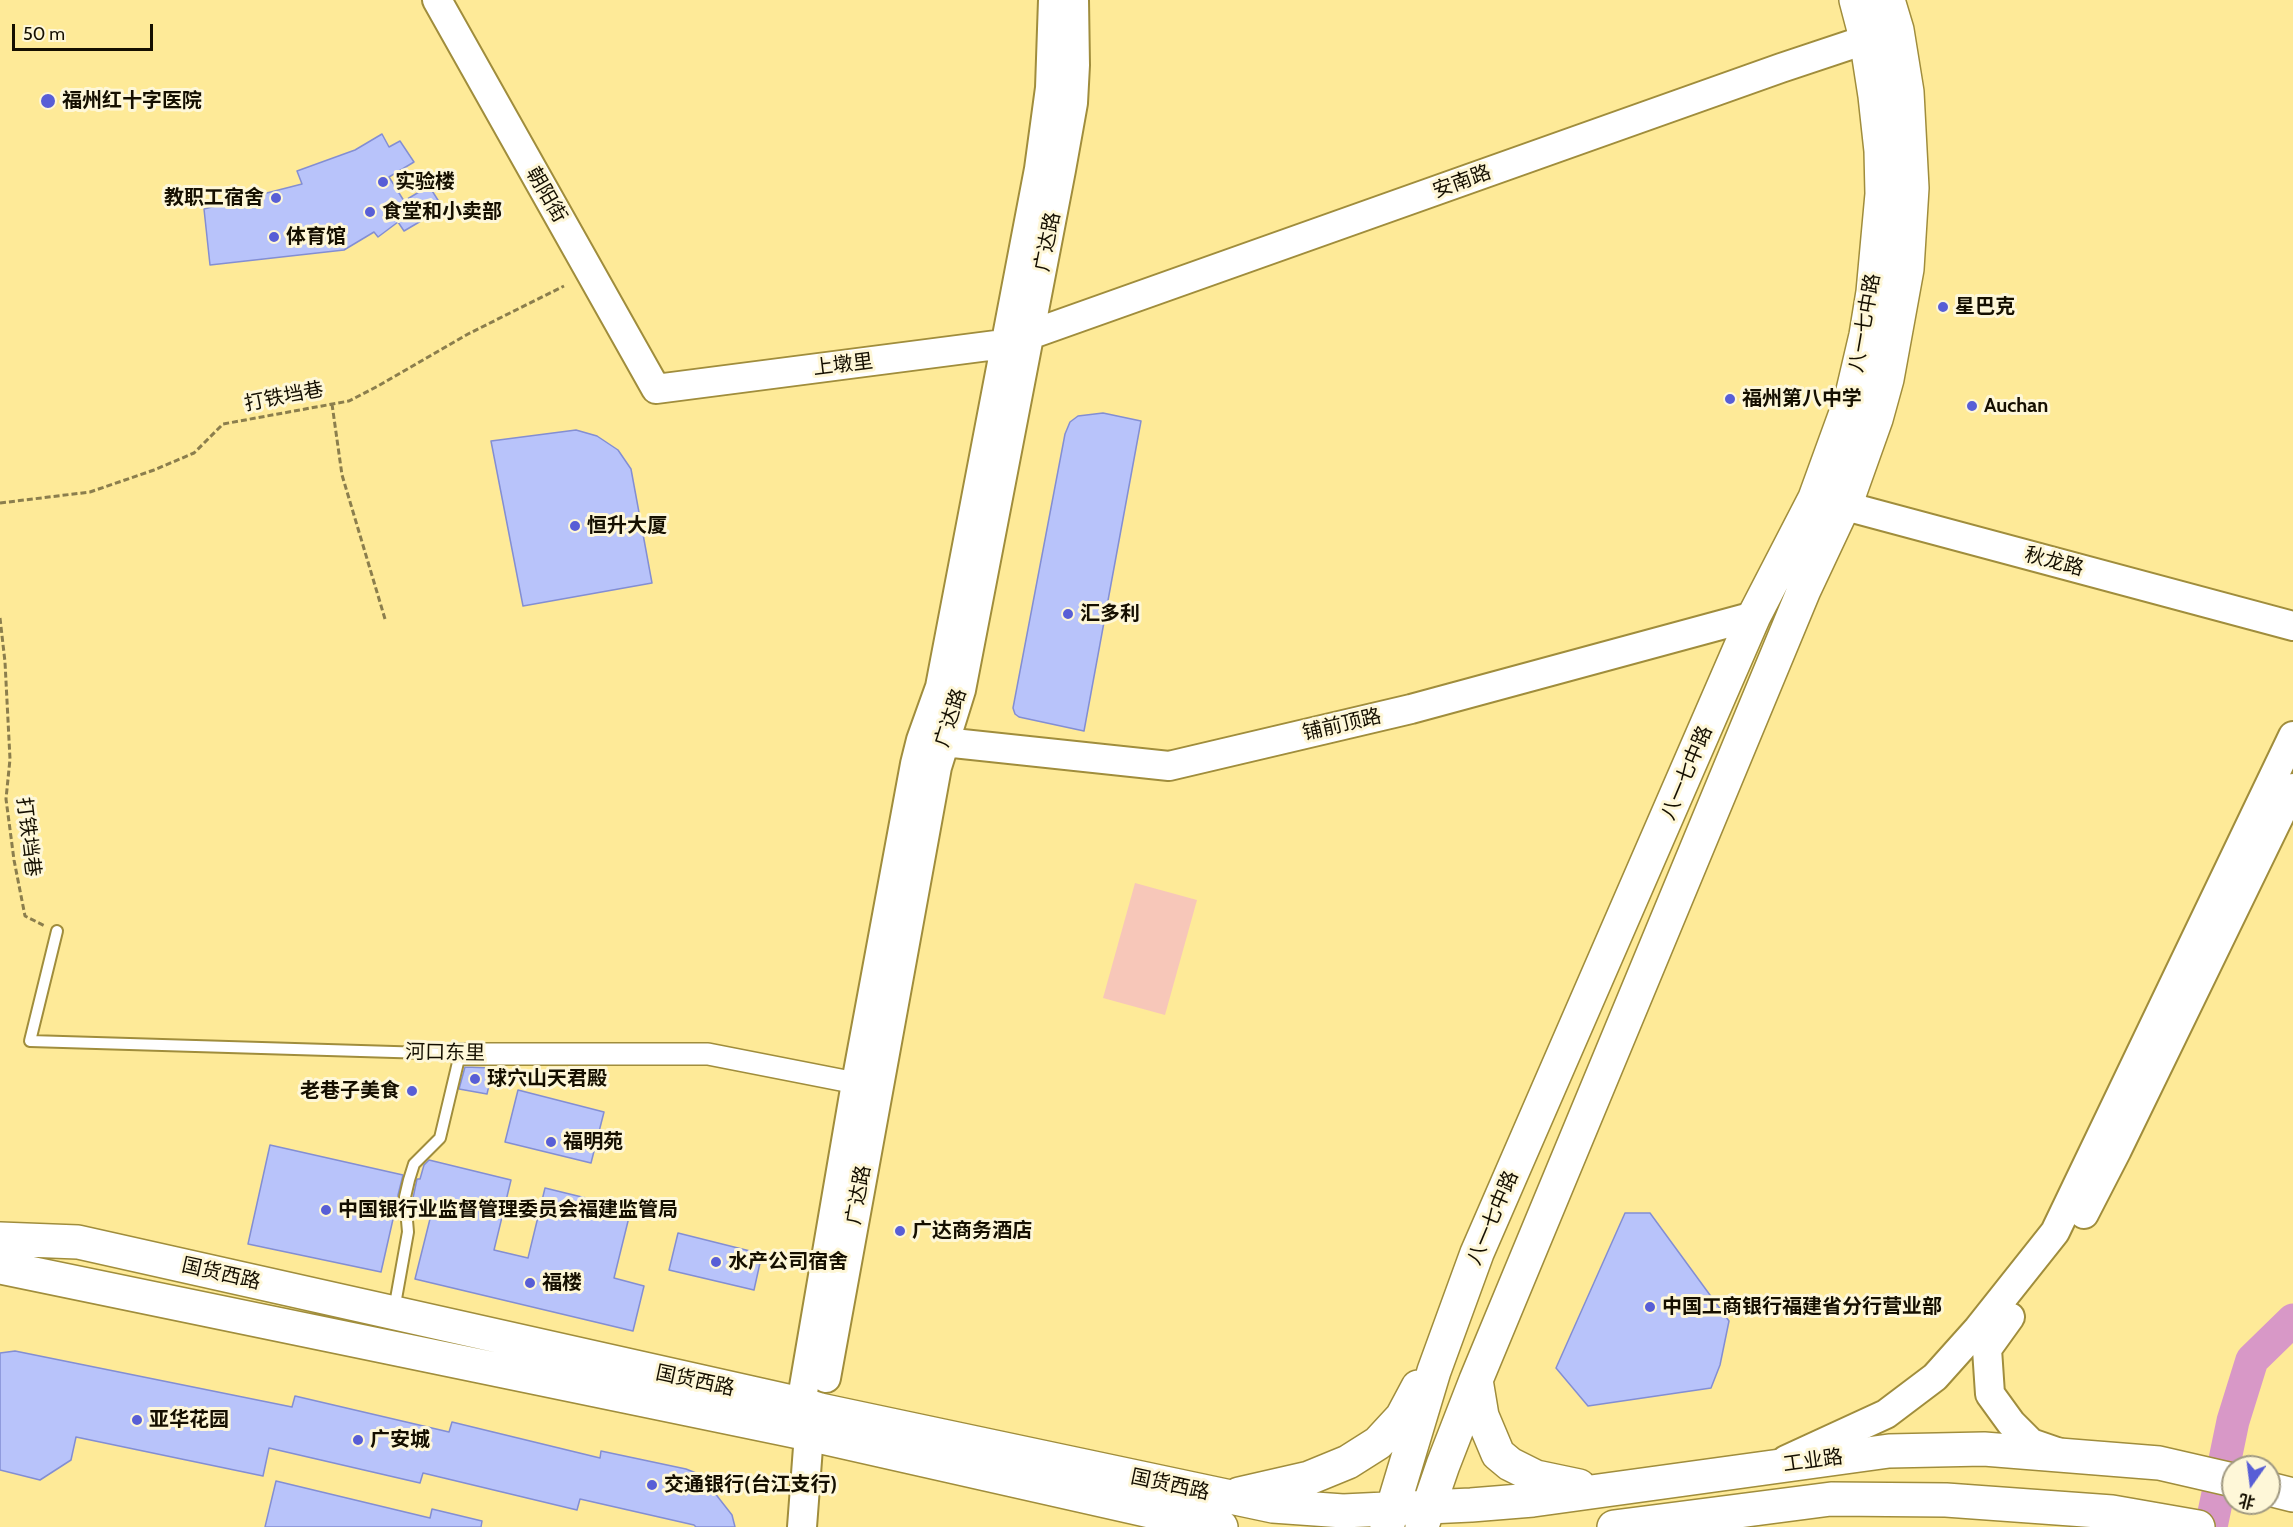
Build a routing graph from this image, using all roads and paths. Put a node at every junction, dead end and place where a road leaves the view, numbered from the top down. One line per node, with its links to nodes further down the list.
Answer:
1 (437, 0): 8 (street, 朝阳街)
2 (1053, 0): 7 (street, 广达路)
3 (1074, 0): 7 (street, 广达路)
4 (1856, 0): 5 (main road, 八一七中路)
5 (1883, 23): 7 (street, 安南路); 10 (main road, 八一七中路)
6 (564, 286): 9 (path, 打铁垱巷)
7 (1017, 341): 8 (street, 上墩里); 19 (street, 广达路)
8 (656, 389)
9 (332, 404): 11 (path, 打铁垱巷); 15 (path)
10 (1833, 494): 12 (street, 秋龙路); 13 (main road, 八一七中路); 16 (street, 秋龙路); 28 (main road, 八一七中路)
11 (0, 503)
12 (2293, 613)
13 (1754, 616): 19 (street, 铺前顶路); 27 (main road, 八一七中路)
14 (0, 618): 17 (path, 打铁垱巷)
15 (385, 619)
16 (2293, 626)
17 (2, 662): 21 (path, 打铁垱巷)
18 (2293, 736): 31 (street)
19 (932, 742): 23 (street, 广达路); 29 (street, 广达路)
20 (2293, 788): 30 (street)
21 (57, 931): 22 (lane, 河口东里)
22 (460, 1054): 23 (street, 河口东里); 26 (lane)
23 (856, 1083): 29 (street, 广达路)
24 (0, 1239): 26 (main road, 国货西路)
25 (0, 1267): 29 (main road, 国货西路)
26 (393, 1313): 29 (main road, 国货西路)
27 (1434, 1371): 34 (main road, 八一七中路); 36 (main road)
28 (1476, 1380): 33 (main road); 35 (main road, 八一七中路)
29 (810, 1416): 36 (main road, 国货西路); 38 (street, 广达路)
30 (2068, 1456): 31 (main road, 工业路); 32 (main road, 工业路)
31 (1769, 1467): 33 (main road, 工业路)
32 (2221, 1477)
33 (1601, 1491): 35 (main road, 工业路)
34 (1390, 1517): 35 (main road, 工业路); 36 (main road, 国货西路)
35 (1425, 1517)
36 (1217, 1519)
37 (2189, 1525): 39 (main road, 工业路)
38 (802, 1527)
39 (1614, 1527)

